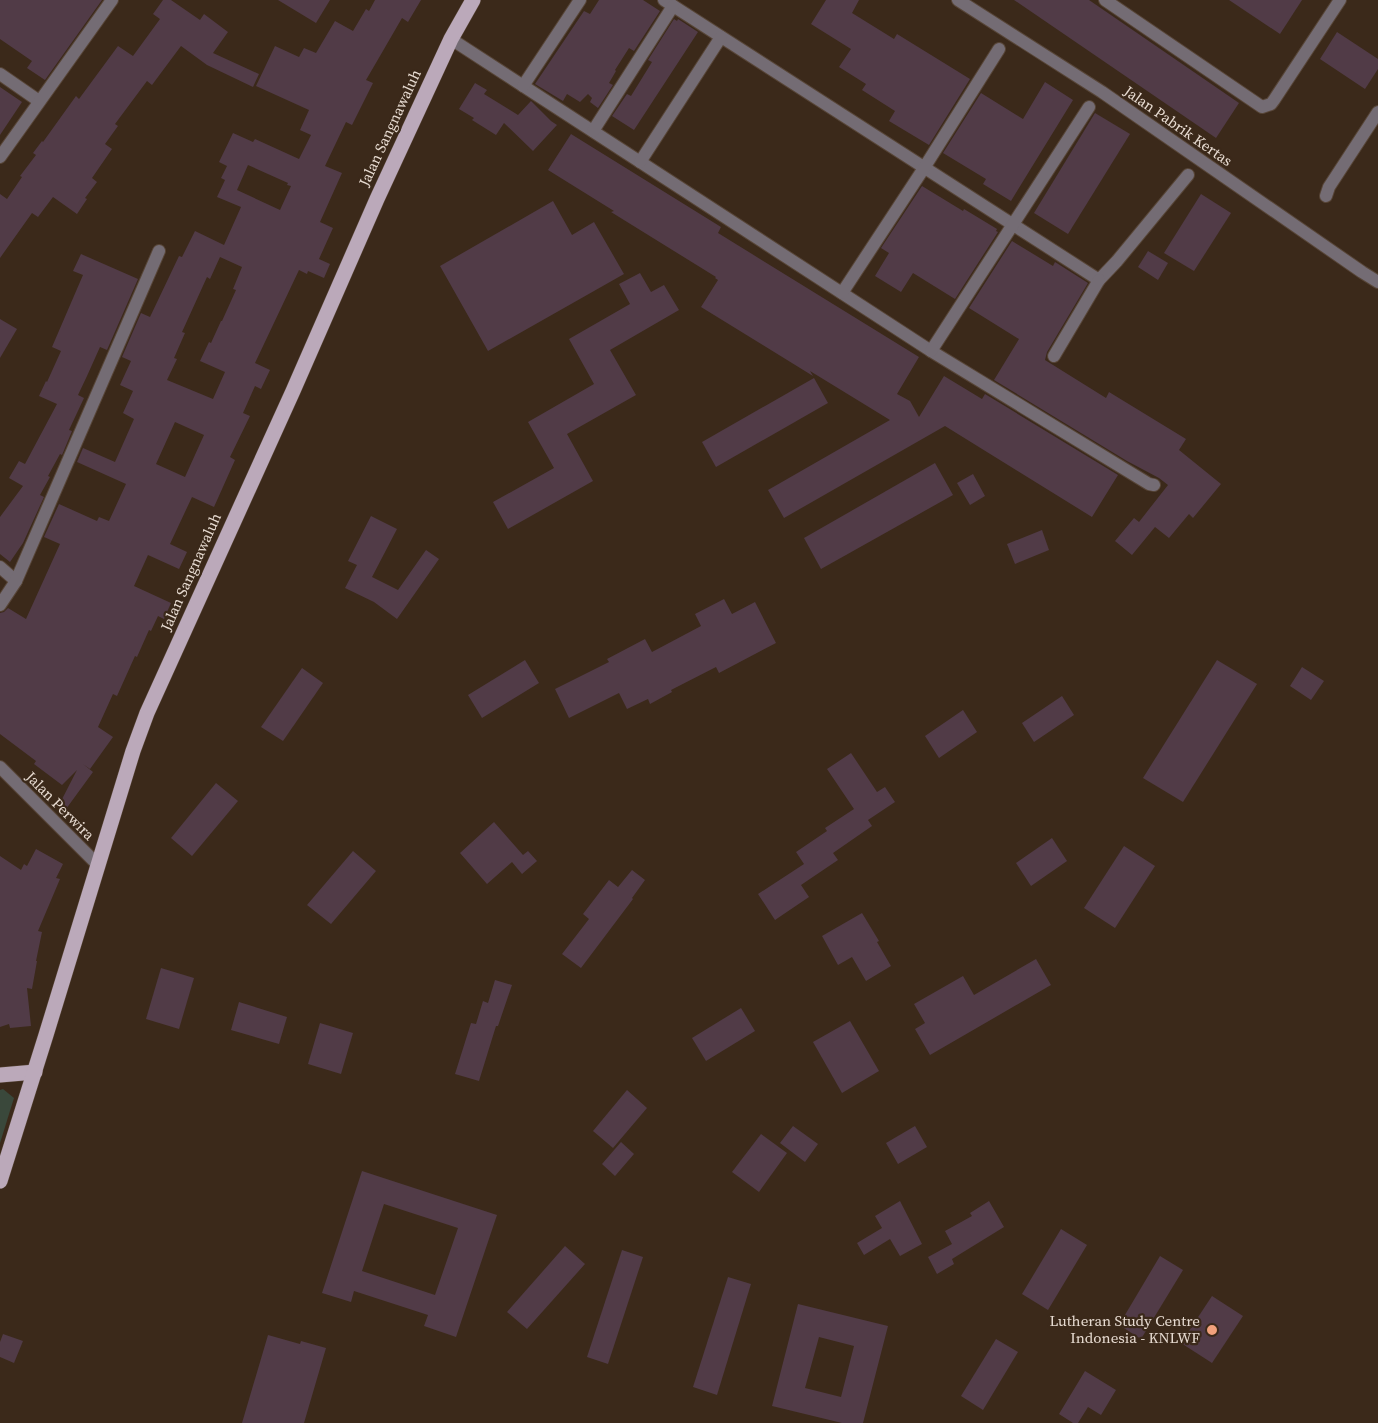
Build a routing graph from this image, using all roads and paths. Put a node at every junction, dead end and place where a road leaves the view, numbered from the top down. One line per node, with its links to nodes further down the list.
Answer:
1 (112, 0): 13 (street)
2 (473, 0): 9 (main road, Jalan Sangnawaluh)
3 (580, 0): 12 (street)
4 (958, 0): 25 (street, Jalan Pabrik Kertas)
5 (1105, 0): 6 (street)
6 (1340, 0)
7 (669, 3): 8 (street); 16 (street)
8 (722, 37): 18 (street); 19 (street)
9 (451, 39): 12 (street); 34 (main road, Jalan Sangnawaluh)
10 (999, 50): 19 (street)
11 (0, 74): 13 (street)
12 (523, 86): 16 (street)
13 (39, 101): 17 (street)
14 (1089, 107): 22 (street)
15 (1378, 111): 21 (street)
16 (593, 131): 18 (street)
17 (0, 157)
18 (640, 162): 26 (street)
19 (924, 168): 22 (street); 26 (street)
20 (1188, 175): 24 (street)
21 (1326, 196)
22 (1013, 226): 24 (street); 27 (street)
23 (159, 251): 31 (street)
24 (1099, 280): 28 (street)
25 (1378, 282)
26 (842, 293): 27 (street)
27 (931, 351): 29 (street)
28 (1054, 356)
29 (1154, 485)
30 (0, 567): 31 (street)
31 (16, 581): 32 (street)
32 (0, 605)
33 (0, 767): 34 (street, Jalan Perwira)
34 (98, 865): 35 (main road, Jalan Sangnawaluh)
35 (35, 1072): 36 (main road); 37 (main road, Jalan Sangnawaluh)
36 (0, 1075)
37 (0, 1181)

